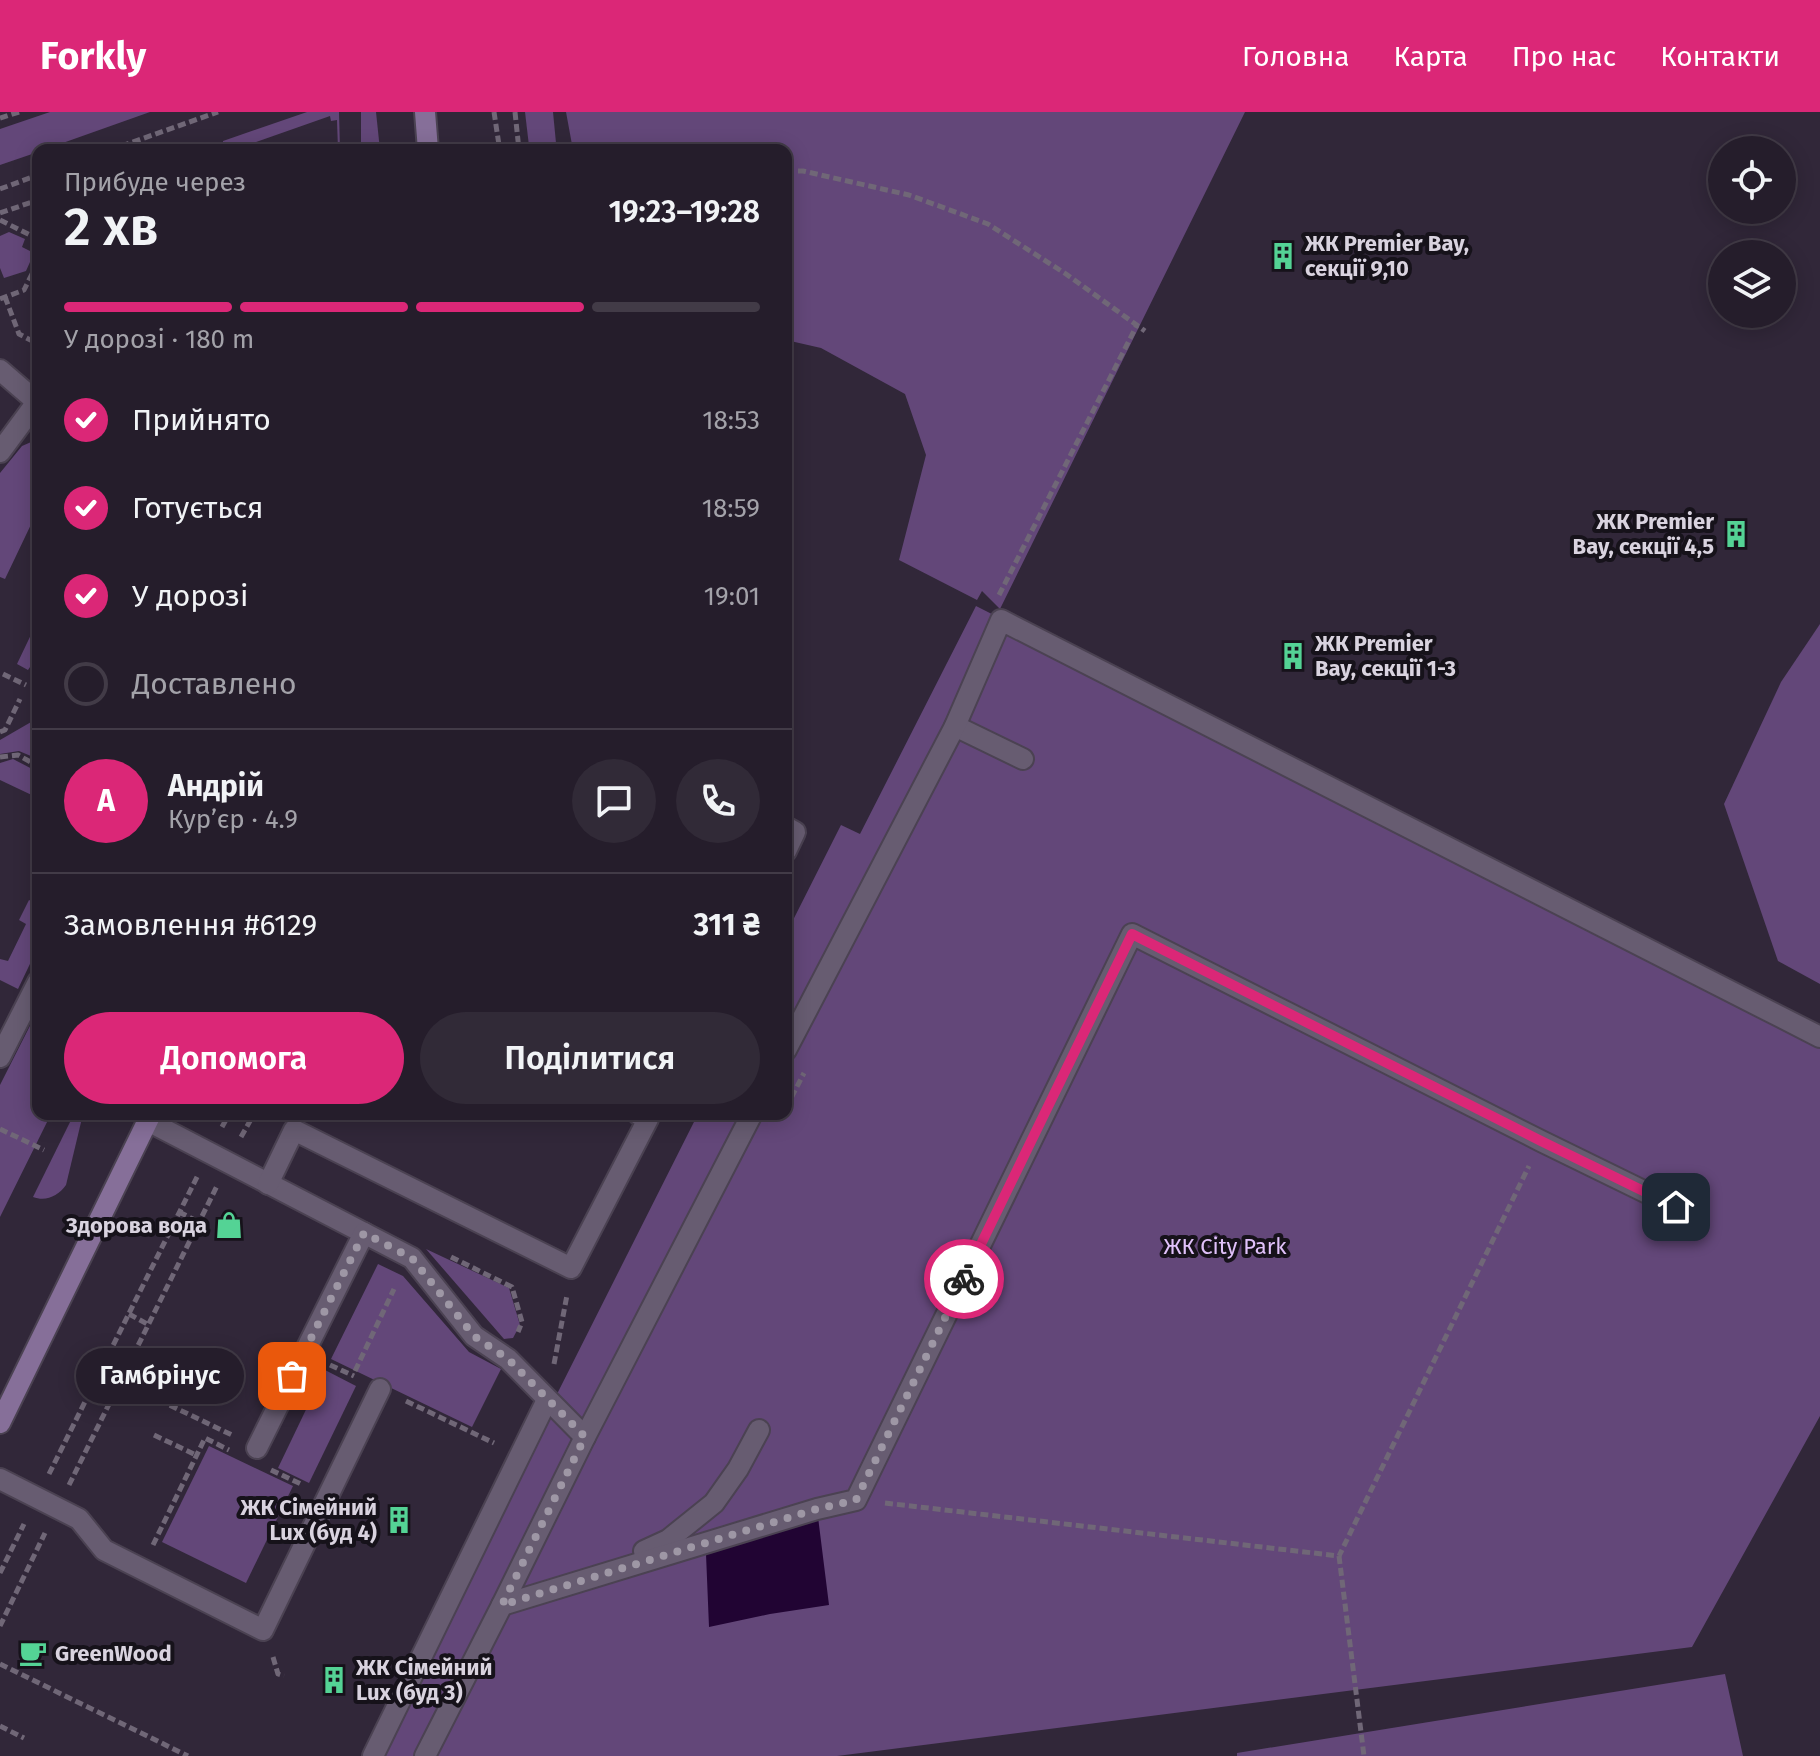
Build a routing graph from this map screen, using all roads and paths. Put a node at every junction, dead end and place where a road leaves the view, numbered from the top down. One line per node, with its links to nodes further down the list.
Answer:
1 (19, 112): 6 (path)
2 (218, 112): 7 (path)
3 (425, 112): 8 (main road)
4 (494, 112): 9 (path)
5 (515, 112): 10 (path)
6 (0, 118)
7 (127, 144)
8 (428, 144)
9 (499, 144)
10 (518, 144)
11 (792, 171): 20 (path)
12 (32, 177): 13 (path)
13 (0, 189)
14 (32, 202): 15 (path)
15 (0, 213)
16 (0, 220): 17 (path)
17 (32, 236)
18 (32, 274): 19 (path)
19 (2, 298): 22 (path)
20 (1137, 325): 21 (path); 27 (path)
21 (1145, 331)
22 (32, 341)
23 (0, 370): 24 (lane)
24 (32, 398)
25 (32, 409): 26 (lane)
26 (0, 452)
27 (1001, 620): 31 (lane); 37 (lane)
28 (3, 674): 29 (path)
29 (26, 685)
30 (20, 699): 32 (path)
31 (955, 726): 34 (lane); 38 (lane)
32 (0, 732)
33 (0, 757): 35 (path)
34 (1023, 759)
35 (32, 763)
36 (32, 994): 39 (lane)
37 (1820, 1037)
38 (792, 1038)
39 (0, 1057)
40 (807, 1066): 41 (path)
41 (792, 1096)
42 (148, 1120): 69 (main road)
43 (153, 1120): 53 (lane)
44 (251, 1120): 48 (path)
45 (643, 1120): 53 (lane)
46 (749, 1120): 72 (lane)
47 (0, 1129): 50 (path)
48 (239, 1141)
49 (1541, 1141): 54 (lane); 82 (lane); 86 (path)
50 (44, 1150)
51 (202, 1166): 55 (path)
52 (222, 1176): 56 (path)
53 (268, 1184): 57 (lane)
54 (1676, 1207)
55 (179, 1212): 56 (path); 61 (path)
56 (199, 1222): 62 (path)
57 (364, 1233): 58 (lane); 64 (lane)
58 (412, 1258): 63 (lane); 63 (path)
59 (394, 1289): 65 (path)
60 (565, 1312): 68 (path)
61 (129, 1314): 62 (path); 78 (path)
62 (149, 1325): 80 (path)
63 (497, 1350): 68 (lane)
64 (304, 1353): 65 (path); 73 (lane)
65 (352, 1376): 66 (path)
66 (380, 1389): 76 (path); 81 (lane)
67 (159, 1400): 73 (path)
68 (547, 1400): 72 (lane); 76 (lane)
69 (0, 1423)
70 (759, 1430): 88 (lane)
71 (154, 1435): 75 (path)
72 (585, 1437): 88 (lane)
73 (257, 1448)
74 (231, 1451): 75 (path)
75 (196, 1455): 85 (path)
76 (521, 1456): 94 (lane)
77 (271, 1470): 81 (path)
78 (48, 1475)
79 (0, 1479): 81 (lane)
80 (67, 1488)
81 (328, 1497)
82 (856, 1500): 86 (path); 88 (lane)
83 (29, 1514): 87 (path)
84 (50, 1523): 89 (path)
85 (153, 1546)
86 (1339, 1556): 96 (path)
87 (0, 1573)
88 (502, 1605): 95 (lane)
89 (0, 1626)
90 (0, 1664): 93 (path)
91 (0, 1726): 92 (path)
92 (24, 1738)
93 (188, 1756)
94 (373, 1756)
95 (425, 1756)
96 (1364, 1756)

